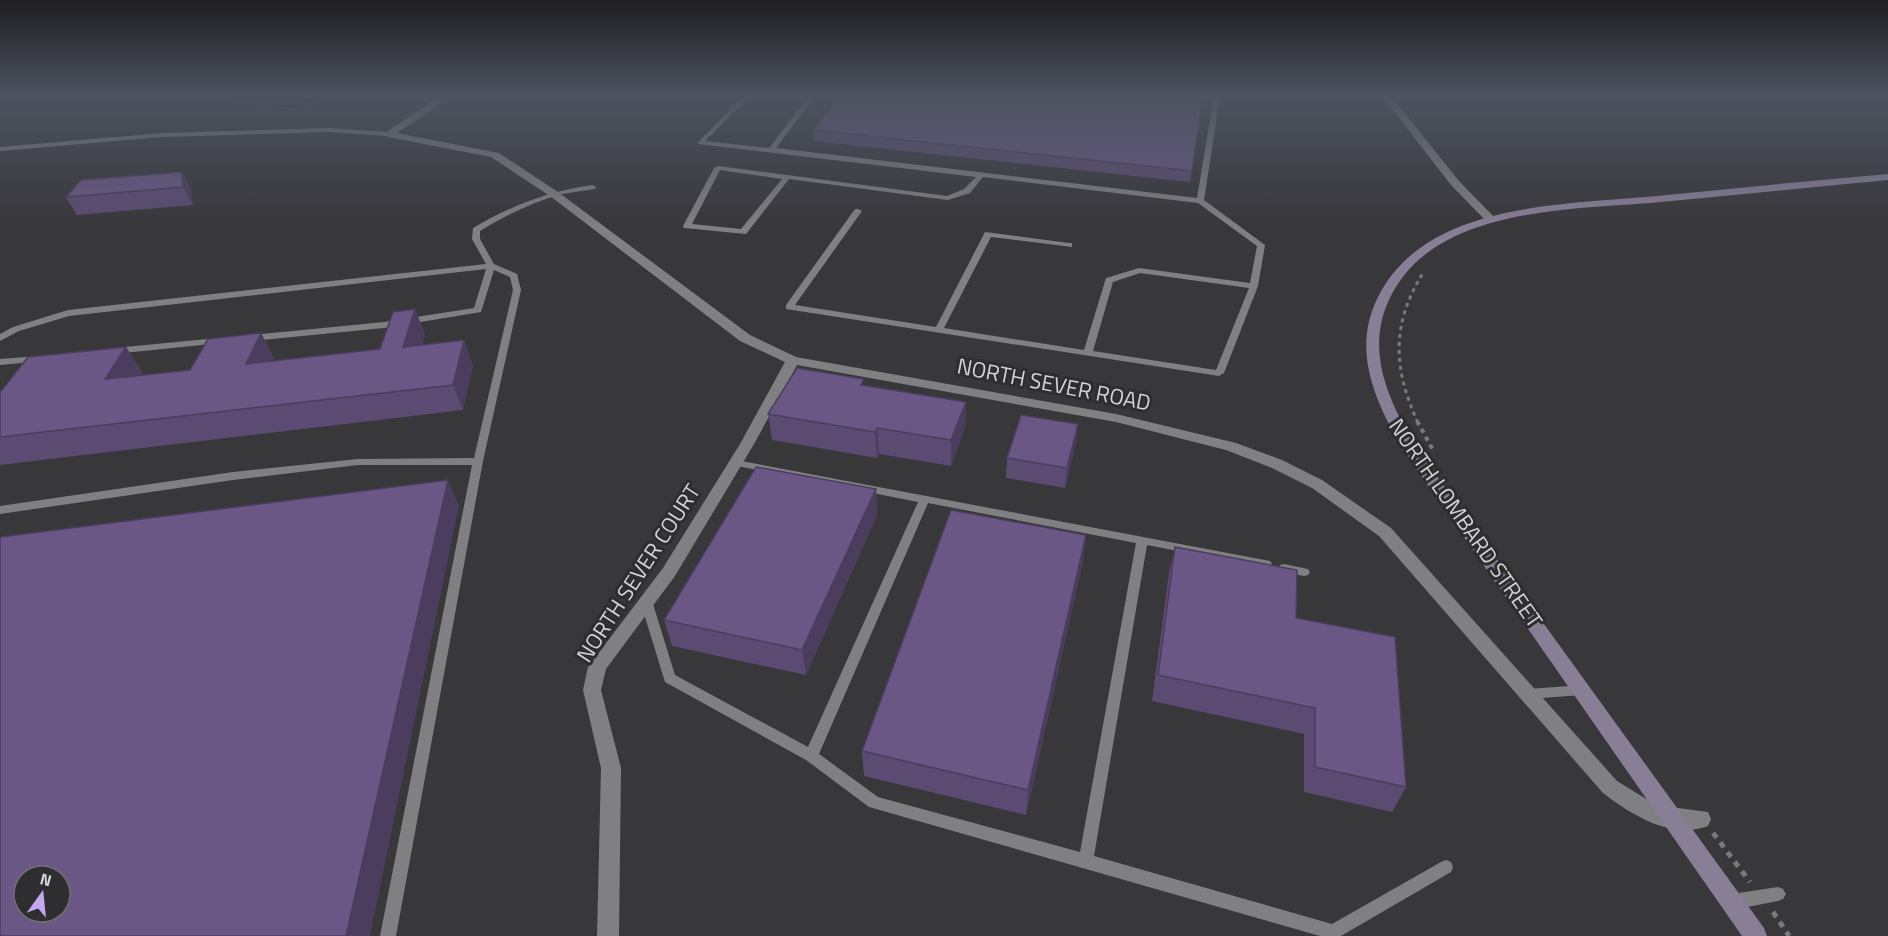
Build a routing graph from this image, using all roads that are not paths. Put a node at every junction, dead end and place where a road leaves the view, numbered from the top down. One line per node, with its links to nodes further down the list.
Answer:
1 (108, 140): 7 (lane)
2 (420, 140): 13 (street, NORTH SEVER ROAD)
3 (703, 140): 8 (lane)
4 (779, 140): 8 (lane)
5 (1210, 140): 14 (lane)
6 (1421, 140): 16 (street)
7 (0, 149)
8 (771, 150): 9 (lane)
9 (981, 175): 10 (lane); 14 (lane)
10 (787, 177): 10 (lane)
11 (1888, 177): 16 (main road, NORTH LOMBARD STREET)
12 (592, 187): 13 (lane)
13 (554, 194): 18 (lane); 27 (street, NORTH SEVER ROAD)
14 (1200, 201): 19 (lane)
15 (858, 211): 20 (lane)
16 (1491, 220): 36 (main road, NORTH LOMBARD STREET)
17 (1069, 245): 20 (lane)
18 (491, 266): 21 (lane); 22 (lane); 29 (lane)
19 (1254, 285): 25 (lane); 25 (lane)
20 (939, 330): 25 (lane)
21 (0, 338)
22 (244, 339)
23 (233, 340): 24 (lane)
24 (105, 352)
25 (1088, 352)
26 (46, 358): 28 (lane)
27 (792, 360): 30 (street, NORTH SEVER COURT); 37 (street, NORTH SEVER ROAD)
28 (0, 362)
29 (478, 461): 32 (lane); 45 (lane)
30 (736, 463): 31 (lane); 35 (street, NORTH SEVER COURT)
31 (925, 499): 33 (lane); 38 (lane)
32 (0, 510)
33 (1142, 540): 34 (lane); 41 (lane)
34 (1304, 572)
35 (647, 604): 38 (lane); 46 (street, NORTH SEVER COURT)
36 (1582, 690): 37 (lane); 40 (main road, NORTH LOMBARD STREET)
37 (1529, 694): 40 (street, NORTH SEVER ROAD)
38 (810, 756): 41 (lane)
39 (1701, 819): 40 (street, NORTH SEVER ROAD)
40 (1676, 821): 44 (main road, NORTH LOMBARD STREET)
41 (1086, 861): 42 (lane)
42 (1446, 867)
43 (1778, 894): 44 (lane)
44 (1732, 902): 47 (main road, NORTH LOMBARD STREET)
45 (388, 936)
46 (608, 936)
47 (1756, 936)

